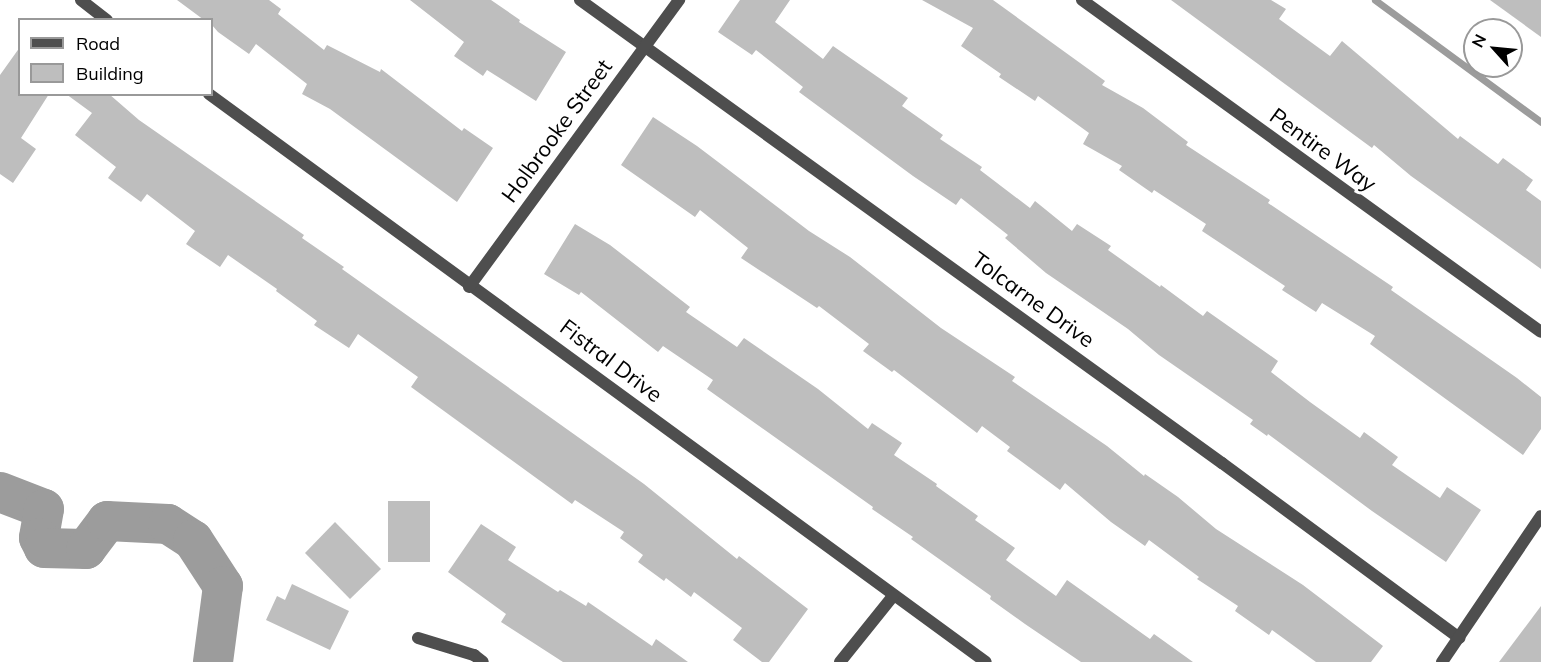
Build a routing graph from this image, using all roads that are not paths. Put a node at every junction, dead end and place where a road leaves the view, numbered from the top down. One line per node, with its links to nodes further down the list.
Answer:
1 (81, 0): 5 (street)
2 (580, 0): 6 (street, Tolcarne Drive)
3 (679, 0): 6 (street, Holbrooke Street)
4 (1082, 0): 9 (street, Pentire Way)
5 (104, 18)
6 (644, 48): 8 (street, Holbrooke Street); 13 (street, Tolcarne Drive)
7 (212, 96): 8 (street, Fistral Drive)
8 (469, 287): 11 (street, Fistral Drive)
9 (1541, 332)
10 (1541, 516): 13 (street)
11 (893, 596): 15 (street); 16 (street, Fistral Drive)
12 (418, 638): 14 (street)
13 (1459, 638): 17 (street)
14 (483, 662)
15 (840, 662)
16 (986, 662)
17 (1442, 662)

